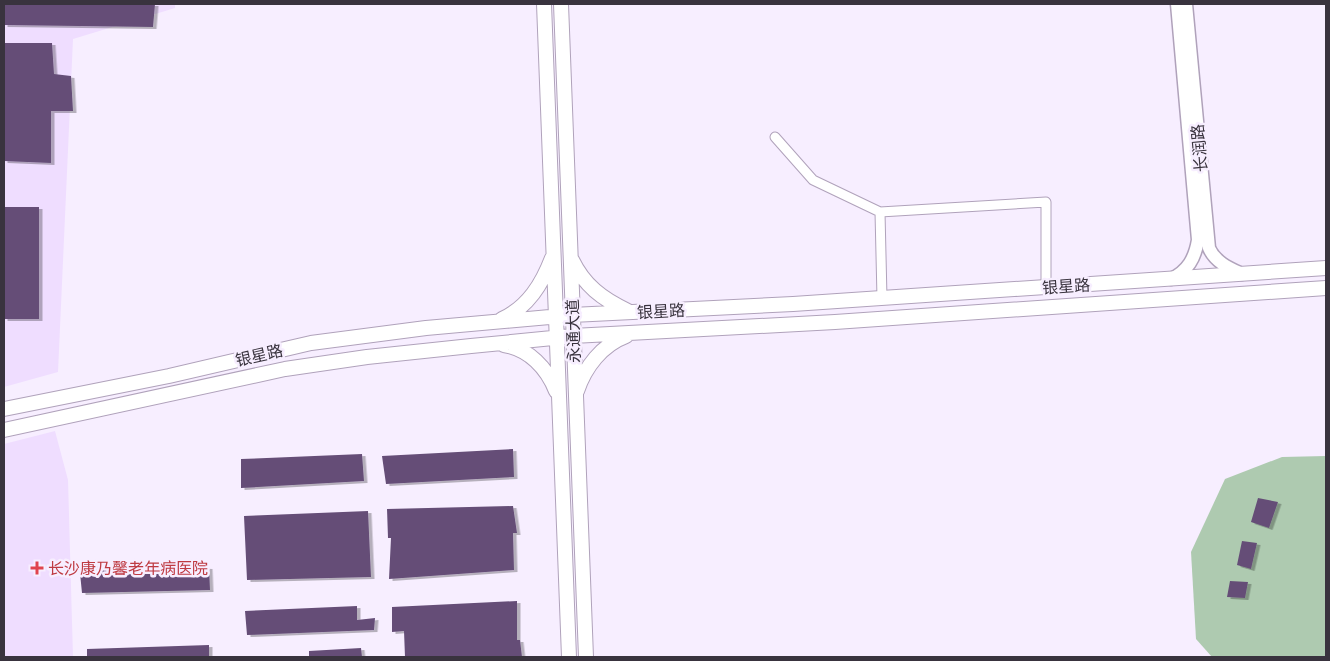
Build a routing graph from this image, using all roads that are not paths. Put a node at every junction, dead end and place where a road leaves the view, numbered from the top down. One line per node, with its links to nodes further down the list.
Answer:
1 (544, 4): 7 (main road, 永通大道)
2 (561, 4): 8 (main road, 永通大道)
3 (1177, 4): 11 (main road, 长润路)
4 (1186, 4): 10 (main road, 长润路)
5 (775, 137): 6 (street)
6 (880, 212): 12 (street); 14 (street)
7 (553, 255): 17 (main road, 永通大道); 18 (main road)
8 (570, 257): 15 (main road); 16 (main road, 永通大道)
9 (1326, 268): 10 (main road, 银星路)
10 (1242, 274): 11 (main road, 银星路)
11 (1171, 279): 12 (main road, 银星路)
12 (1046, 288): 14 (main road, 银星路)
13 (1326, 288): 19 (main road, 银星路)
14 (882, 298): 15 (main road, 银星路)
15 (631, 312): 16 (main road, 银星路)
16 (572, 316): 17 (main road, 银星路); 20 (main road, 永通大道)
17 (556, 317): 18 (main road, 银星路); 21 (main road, 永通大道)
18 (495, 322): 25 (main road, 银星路)
19 (631, 333): 20 (main road, 银星路); 23 (main road)
20 (573, 336): 21 (main road, 银星路); 23 (main road, 永通大道)
21 (556, 338): 22 (main road, 银星路); 24 (main road, 永通大道)
22 (493, 344): 24 (main road); 26 (main road, 银星路)
23 (576, 396): 28 (main road, 永通大道)
24 (559, 397): 27 (main road, 永通大道)
25 (4, 409)
26 (4, 430)
27 (569, 657)
28 (586, 657)

